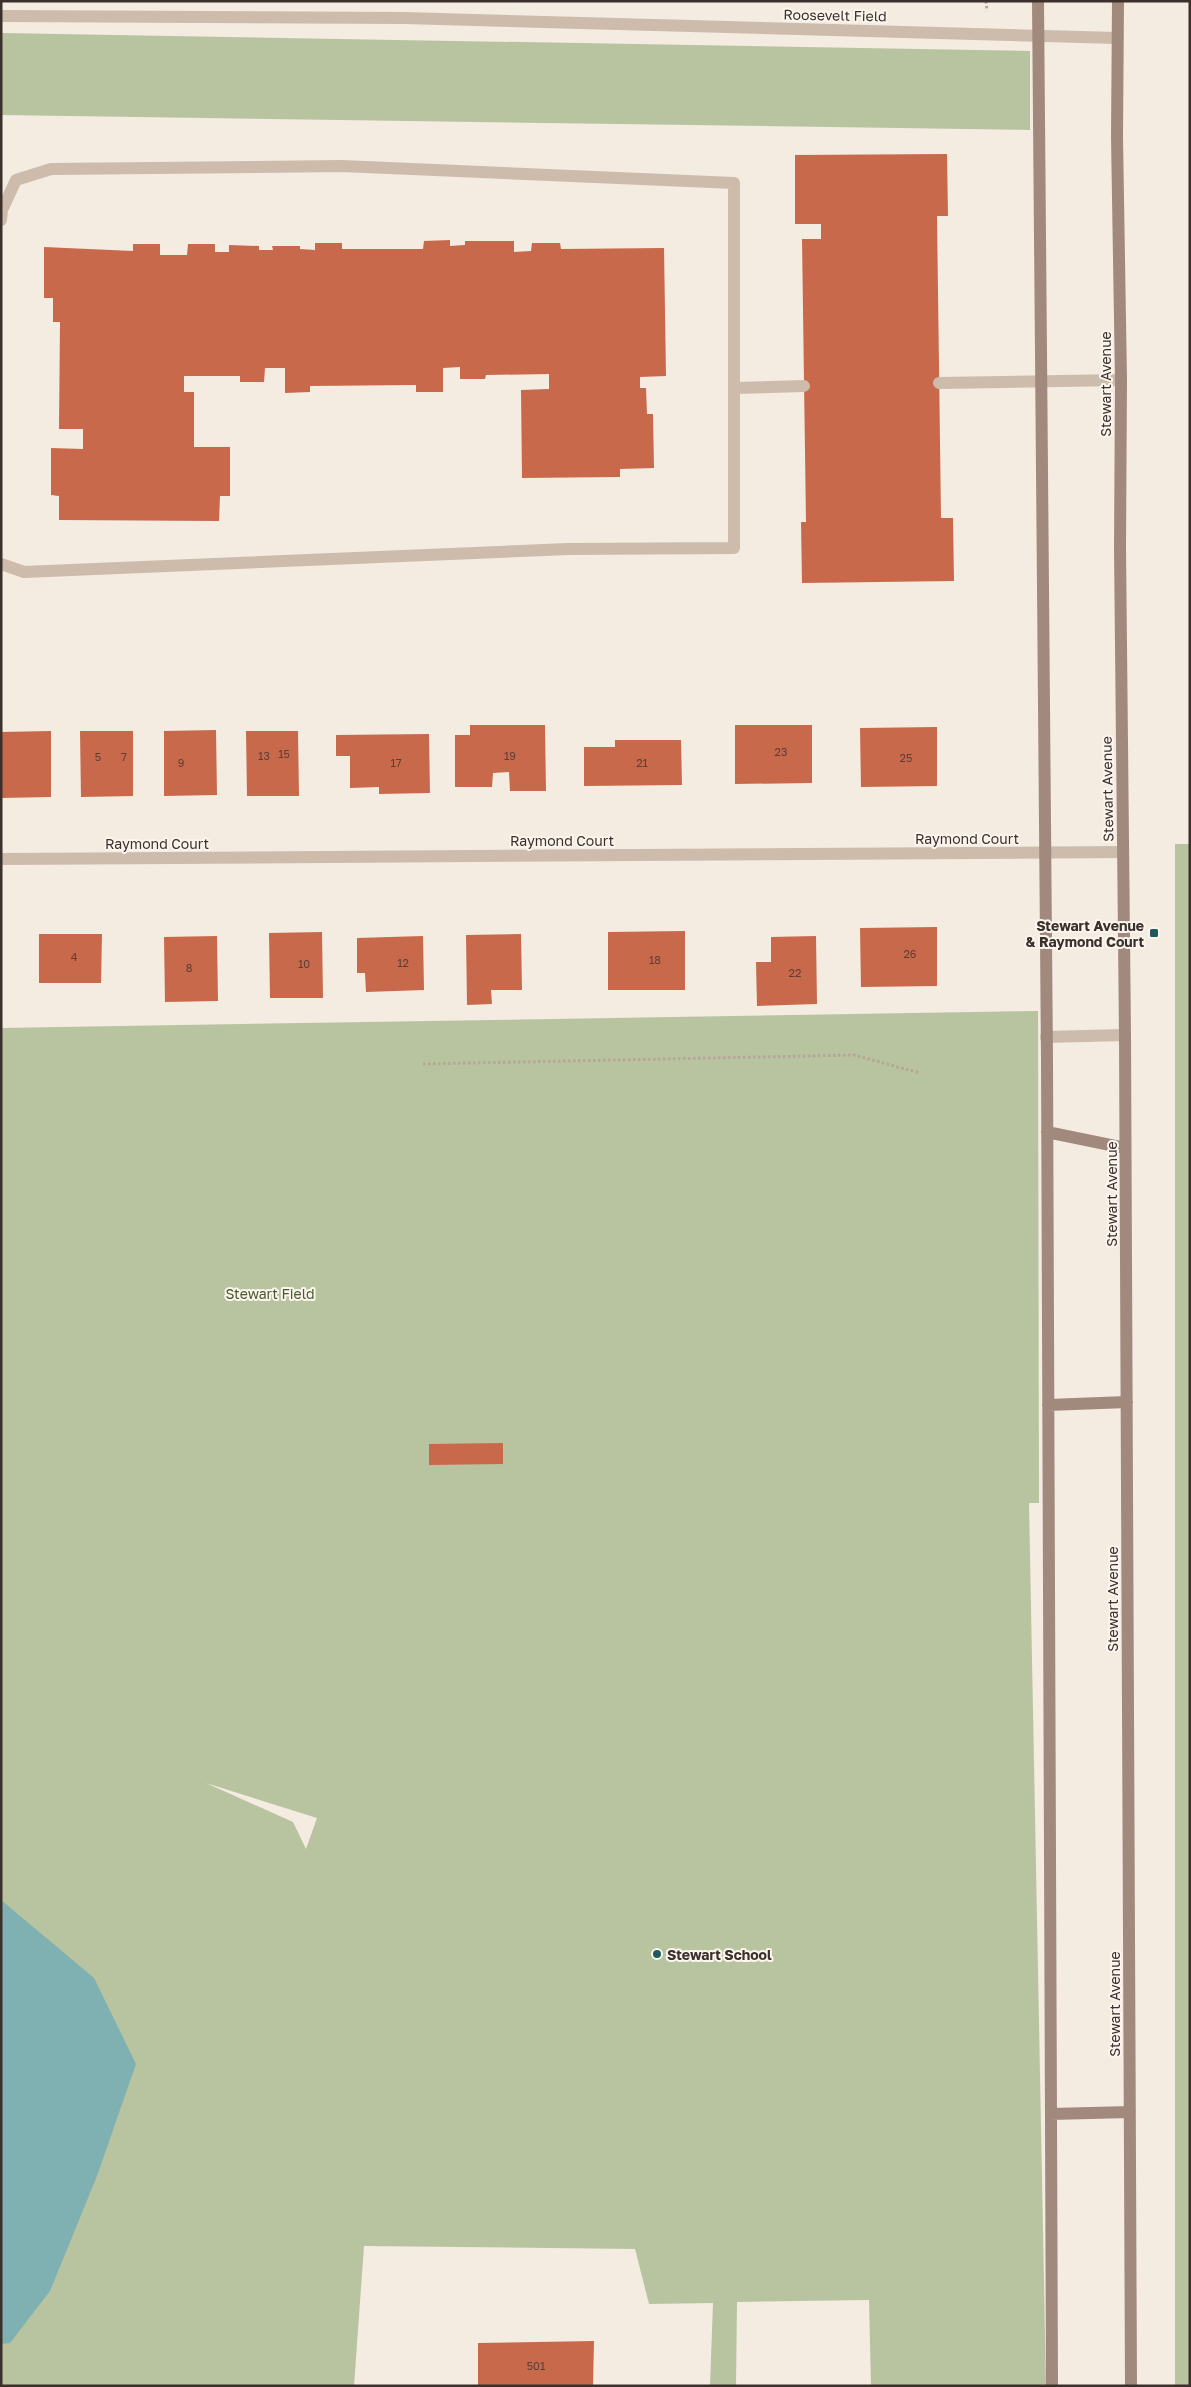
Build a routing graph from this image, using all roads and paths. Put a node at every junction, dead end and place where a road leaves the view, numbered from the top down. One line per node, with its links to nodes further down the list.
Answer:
1 (1038, 1): 4 (main road)
2 (1118, 1): 5 (main road, Stewart Avenue)
3 (1, 16): 4 (street, Roosevelt Field)
4 (1038, 36): 5 (street, Roosevelt Field); 8 (main road)
5 (1117, 38): 7 (main road, Stewart Avenue)
6 (1, 220): 11 (street)
7 (1121, 380): 8 (street); 14 (main road, Stewart Avenue)
8 (1040, 381): 9 (street); 13 (main road)
9 (939, 383)
10 (804, 386): 11 (street)
11 (735, 388): 12 (street)
12 (1, 564)
13 (1044, 852): 14 (street, Raymond Court); 15 (street, Raymond Court); 17 (main road)
14 (1123, 852): 16 (main road, Stewart Avenue)
15 (1, 858)
16 (1125, 1035): 17 (street); 21 (main road, Stewart Avenue)
17 (1046, 1038): 20 (main road)
18 (422, 1064): 19 (path)
19 (920, 1073)
20 (1047, 1132): 21 (main road); 23 (main road)
21 (1125, 1148): 22 (main road, Stewart Avenue)
22 (1127, 1402): 23 (main road); 24 (main road, Stewart Avenue)
23 (1048, 1405): 25 (main road)
24 (1130, 2112): 25 (main road); 27 (main road, Stewart Avenue)
25 (1051, 2114): 26 (main road)
26 (1052, 2386)
27 (1131, 2386)

